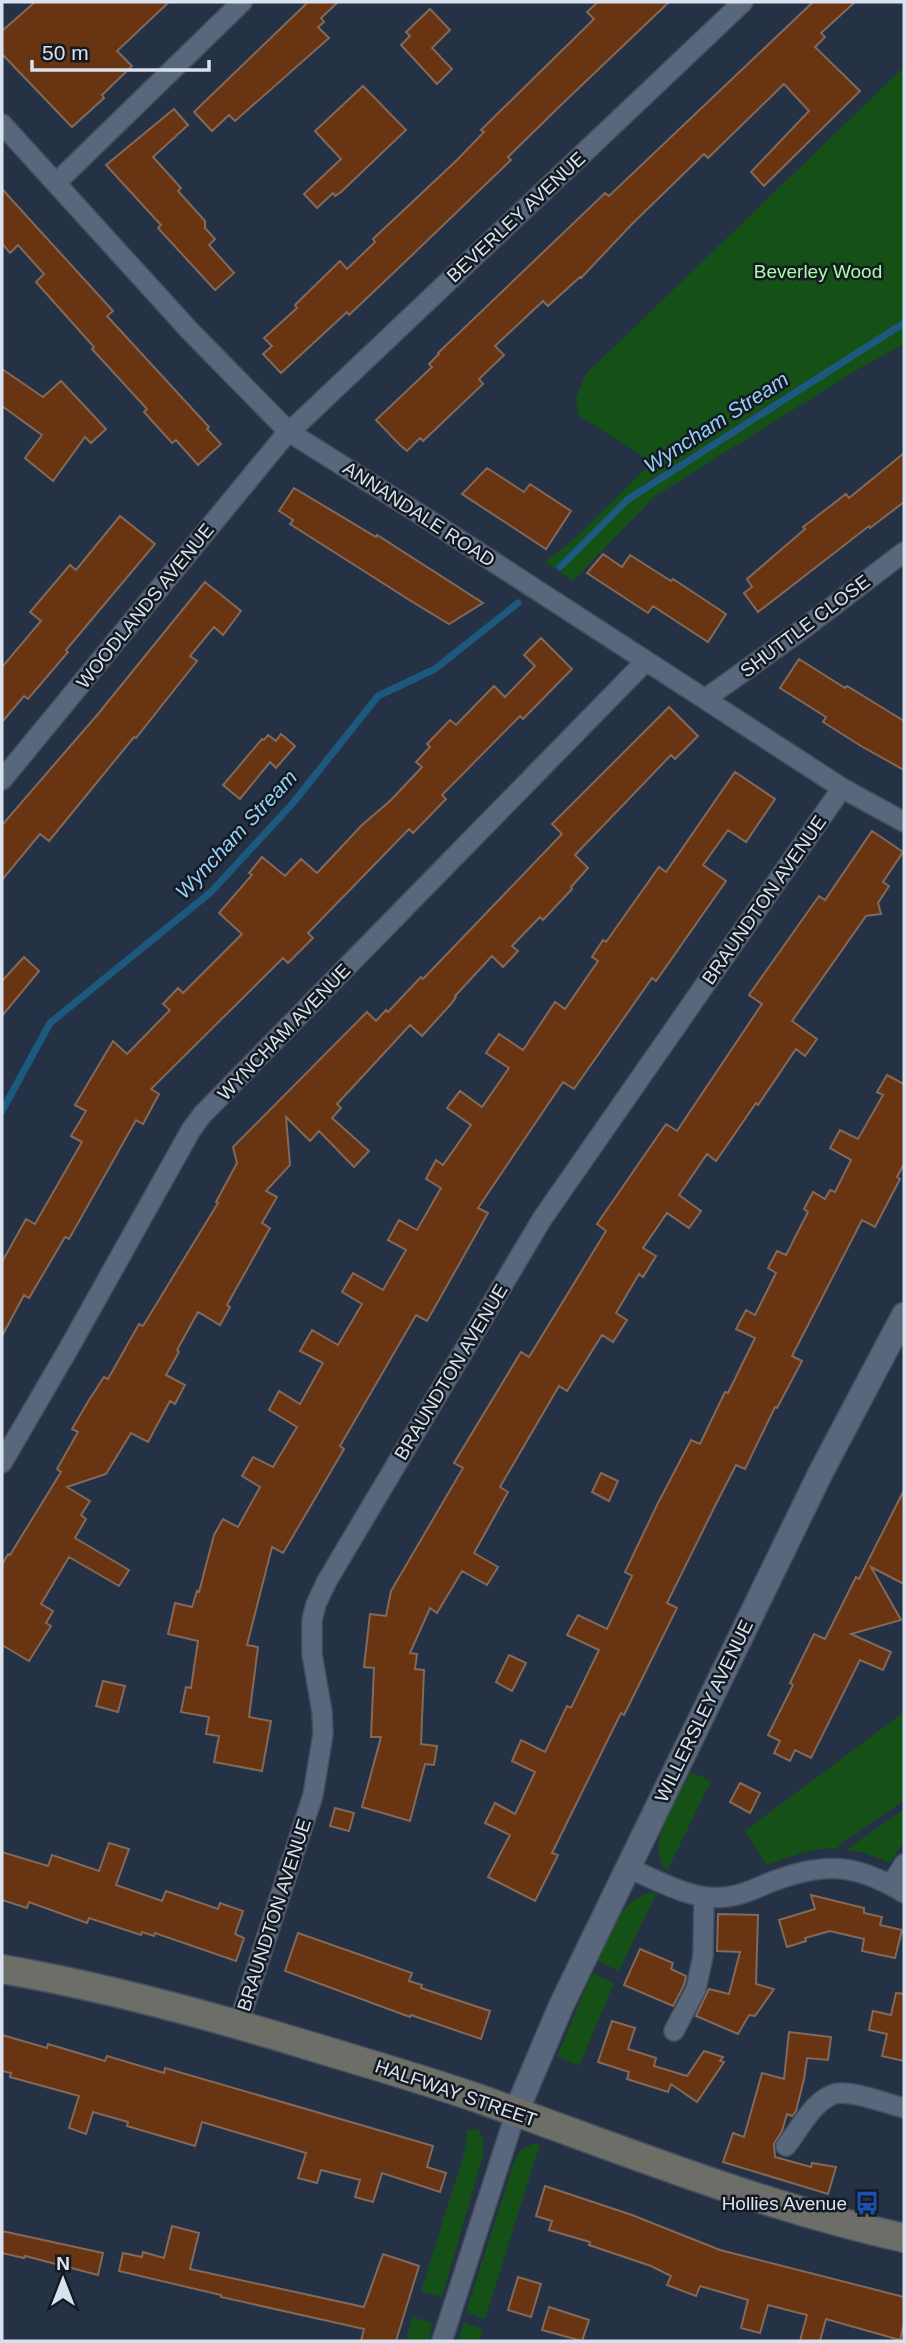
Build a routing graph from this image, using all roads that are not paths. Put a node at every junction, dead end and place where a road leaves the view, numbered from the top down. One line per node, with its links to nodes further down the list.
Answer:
1 (242, 2): 4 (street)
2 (743, 2): 5 (street, BEVERLEY AVENUE)
3 (2, 124): 4 (street, ANNANDALE ROAD)
4 (56, 183): 5 (street, ANNANDALE ROAD)
5 (289, 432): 7 (street, ANNANDALE ROAD); 9 (street, WOODLANDS AVENUE)
6 (904, 552): 8 (street, SHUTTLE CLOSE)
7 (646, 661): 8 (street, ANNANDALE ROAD); 13 (street, WYNCHAM AVENUE)
8 (705, 699): 10 (street, ANNANDALE ROAD)
9 (2, 780)
10 (842, 788): 11 (street, ANNANDALE ROAD); 19 (street, BRAUNDTON AVENUE)
11 (904, 822)
12 (904, 1315): 15 (street, WILLERSLEY AVENUE)
13 (2, 1463)
14 (904, 1864): 16 (street)
15 (628, 1868): 17 (street); 22 (street, WILLERSLEY AVENUE)
16 (898, 1889): 17 (street)
17 (704, 1897): 20 (street)
18 (2, 1969): 19 (main road, HALFWAY STREET)
19 (238, 2025): 22 (main road, HALFWAY STREET)
20 (674, 2031)
21 (904, 2108): 23 (street)
22 (516, 2112): 24 (main road, HALFWAY STREET); 25 (street)
23 (786, 2146)
24 (904, 2238)
25 (442, 2341)

